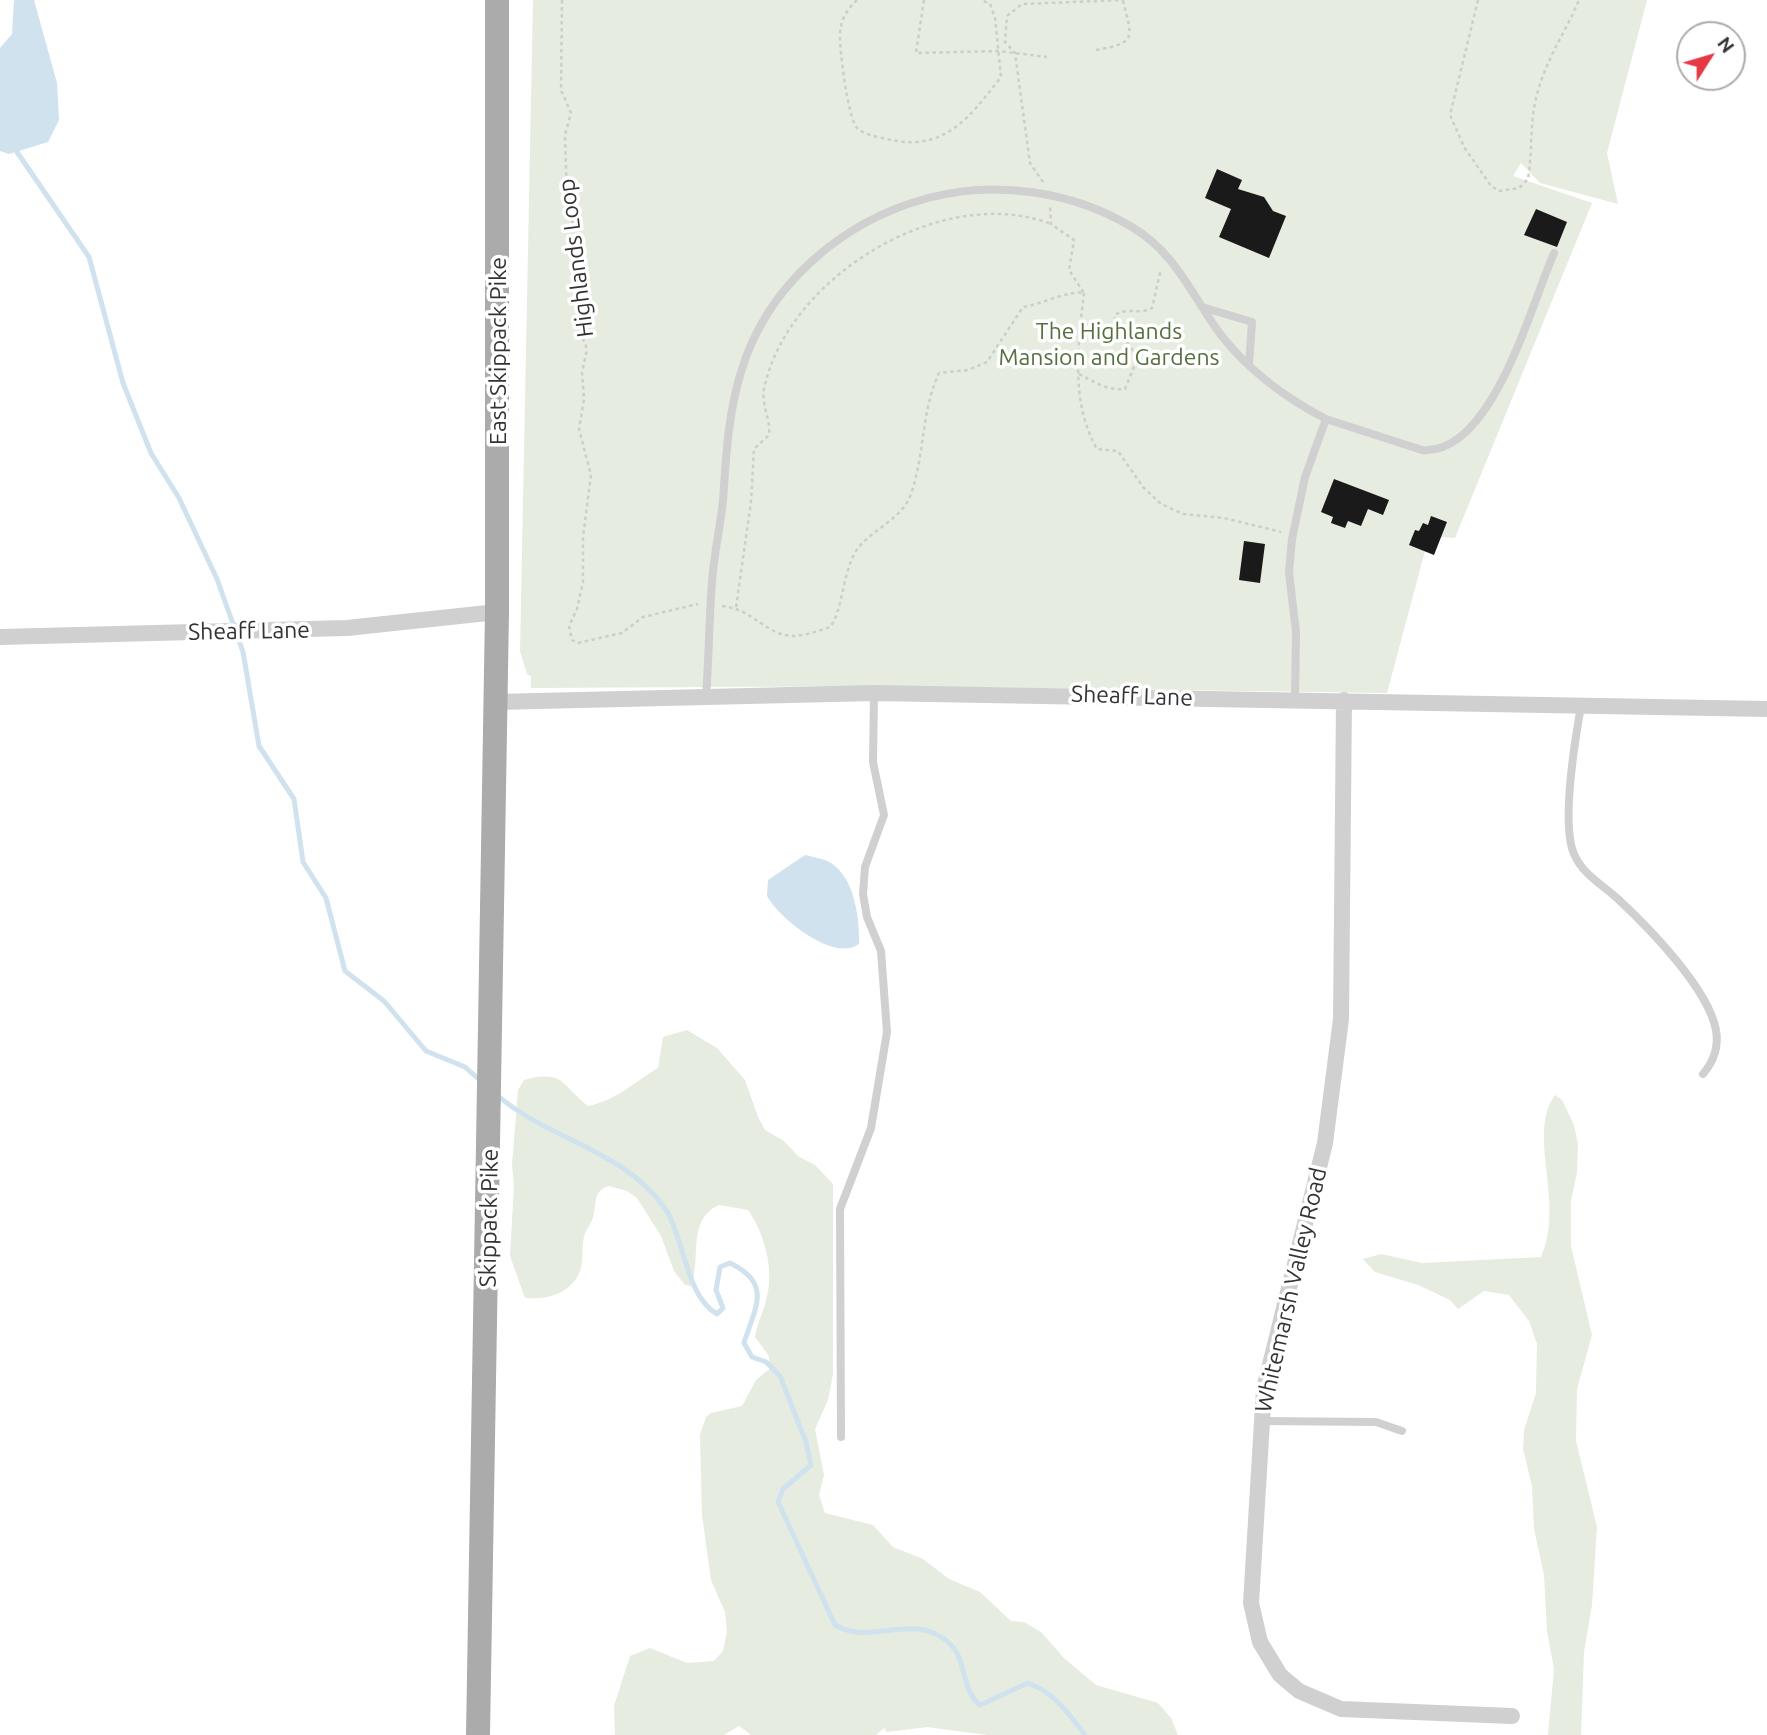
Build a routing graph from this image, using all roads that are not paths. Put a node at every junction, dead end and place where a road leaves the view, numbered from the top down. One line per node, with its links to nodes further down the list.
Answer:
1 (497, 0): 6 (main road, East Skippack Pike)
2 (1553, 253): 5 (lane)
3 (1202, 307): 4 (lane); 4 (lane); 9 (lane)
4 (1249, 365): 5 (lane)
5 (1326, 419): 11 (lane)
6 (497, 612): 7 (street, Sheaff Lane); 12 (main road, East Skippack Pike)
7 (0, 637)
8 (874, 693): 9 (street, Sheaff Lane); 11 (street, Sheaff Lane); 18 (lane)
9 (706, 696): 12 (street, Sheaff Lane)
10 (1343, 700): 11 (street, Sheaff Lane); 13 (street, Sheaff Lane); 16 (street, Whitemarsh Valley Road)
11 (1295, 701)
12 (496, 702): 20 (main road, Skippack Pike)
13 (1581, 703): 14 (street, Sheaff Lane); 15 (lane)
14 (1767, 709)
15 (1703, 1074)
16 (1260, 1421): 17 (lane); 19 (street, Whitemarsh Valley Road)
17 (1402, 1431)
18 (841, 1437)
19 (1512, 1716)
20 (478, 1735)

